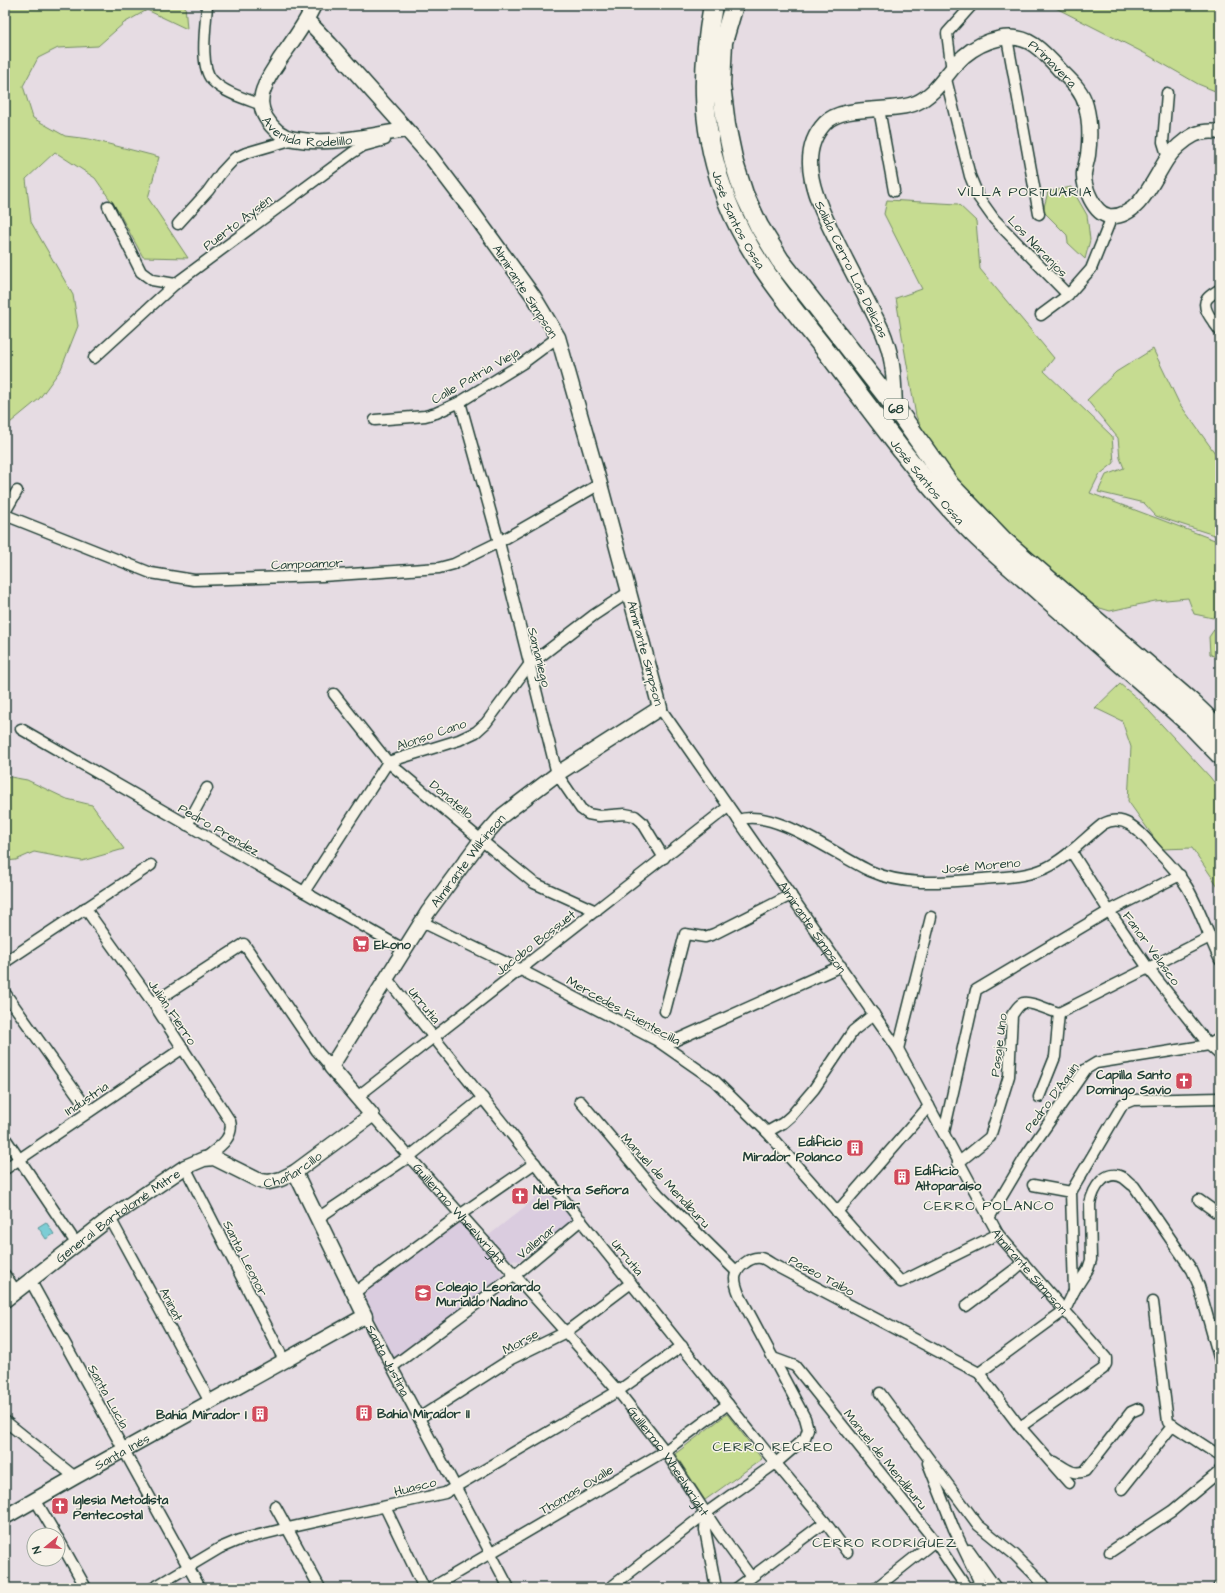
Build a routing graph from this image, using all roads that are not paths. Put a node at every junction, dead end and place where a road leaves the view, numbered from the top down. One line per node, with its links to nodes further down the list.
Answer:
1 (207, 5): 10 (street)
2 (314, 5): 6 (street, Avenida Rodelillo)
3 (713, 5): 42 (highway, José Santos Ossa / 68)
4 (734, 5): 30 (highway, José Santos Ossa / 68)
5 (972, 5): 8 (street, Los Naranjos)
6 (307, 20): 10 (street, Avenida Rodelillo); 13 (street, Almirante Simpson)
7 (1007, 38): 8 (street, Primavera); 19 (street); 20 (street, Primavera)
8 (949, 75): 11 (street, Primavera); 24 (street, Los Naranjos)
9 (1166, 93): 15 (street)
10 (262, 105): 14 (street, Avenida Rodelillo)
11 (879, 109): 16 (street, Primavera); 17 (street)
12 (1220, 132): 15 (street)
13 (409, 133): 14 (street, Avenida Rodelillo); 22 (street, Puerto Aysén); 27 (street, Almirante Simpson)
14 (294, 139): 21 (street)
15 (1168, 158): 20 (street)
16 (812, 179): 30 (street, Salida Cerro Las Delicias)
17 (894, 191)
18 (108, 206): 22 (street)
19 (1039, 214)
20 (1110, 216): 24 (street)
21 (178, 224)
22 (175, 284): 28 (street, Puerto Aysén)
23 (1220, 289): 26 (street)
24 (1068, 295): 25 (street)
25 (1041, 315)
26 (1220, 331)
27 (558, 337): 29 (street, Calle Patria Vieja); 32 (street, Almirante Simpson)
28 (94, 358)
29 (460, 402): 31 (street, Calle Patria Vieja); 35 (street, Samaniego)
30 (895, 407): 41 (highway, José Santos Ossa / 68)
31 (375, 420)
32 (600, 484): 35 (street, Campoamor); 36 (street, Almirante Simpson)
33 (17, 491): 34 (street, Campoamor)
34 (5, 514): 35 (street, Campoamor)
35 (499, 542): 37 (street, Samaniego)
36 (629, 592): 37 (street, Alonso Cano); 39 (street, Almirante Simpson)
37 (529, 665): 43 (street, Alonso Cano); 44 (street, Samaniego)
38 (334, 694): 43 (street, Donatello)
39 (660, 708): 44 (street, Almirante Wilkinson); 46 (street, Almirante Simpson)
40 (21, 729): 48 (street, Pedro Prendez)
41 (1220, 730)
42 (1220, 754)
43 (388, 762): 49 (street, Donatello); 54 (street, Alonso Cano)
44 (557, 774): 49 (street, Almirante Wilkinson); 51 (street, Samaniego)
45 (207, 788): 48 (street)
46 (728, 807): 47 (street, Almirante Simpson); 51 (street, Jacobo Bossuet)
47 (738, 820): 50 (street, José Moreno); 55 (street, Almirante Simpson)
48 (188, 825): 54 (street, Pedro Prendez)
49 (481, 840): 57 (street, Donatello); 60 (street, Almirante Wilkinson)
50 (1071, 851): 53 (street, José Moreno); 58 (street, Fanor Velasco)
51 (664, 858): 57 (street, Jacobo Bossuet)
52 (150, 865): 56 (street)
53 (1180, 875): 58 (street); 61 (street, José Moreno)
54 (304, 892): 62 (street, Pedro Prendez)
55 (791, 895): 65 (street, Almirante Simpson); 71 (street)
56 (85, 908): 64 (street); 70 (street, Julián Fierro)
57 (596, 911): 67 (street, Jacobo Bossuet)
58 (1109, 911): 66 (street, Fanor Velasco); 91 (street)
59 (931, 917): 79 (street)
60 (422, 922): 62 (street, Almirante Wilkinson); 67 (street, Mercedes Fuentecilla)
61 (1210, 937): 63 (street, José Moreno); 66 (street)
62 (405, 950): 68 (street, Almirante Wilkinson)
63 (1220, 960)
64 (5, 962)
65 (841, 966): 73 (street, Almirante Simpson); 76 (street)
66 (1148, 968): 72 (street); 77 (street, Fanor Velasco)
67 (521, 970): 74 (street, Jacobo Bossuet); 76 (street, Mercedes Fuentecilla)
68 (387, 979): 74 (street, Urrutia); 81 (street, Almirante Wilkinson)
69 (5, 993): 88 (street)
70 (153, 1003): 78 (street, Julián Fierro); 81 (street, Guillermo Wheelwright)
71 (665, 1011)
72 (1059, 1013): 82 (street); 98 (street, Pasaje Uno)
73 (874, 1014): 79 (street, Almirante Simpson); 90 (street)
74 (434, 1037): 83 (street, Jacobo Bossuet); 84 (street, Urrutia)
75 (1220, 1038): 77 (street, Pedro D'Aquin)
76 (665, 1045): 90 (street, Mercedes Fuentecilla)
77 (1208, 1045): 80 (street, Fanor Velasco); 110 (street, Pedro D'Aquin)
78 (183, 1048): 88 (street, Industria); 92 (street, Julián Fierro)
79 (898, 1049): 87 (street, Almirante Simpson)
80 (1220, 1055)
81 (331, 1067): 83 (street, Guillermo Wheelwright)
82 (1039, 1097)
83 (357, 1098): 89 (street, Guillermo Wheelwright)
84 (483, 1098): 94 (street); 97 (street, Urrutia)
85 (1220, 1098): 103 (street)
86 (580, 1101): 115 (street, Manuel de Mendiburu)
87 (930, 1106): 91 (street, Almirante Simpson); 105 (street)
88 (89, 1111): 96 (street, Industria)
89 (372, 1115): 94 (street, Guillermo Wheelwright); 101 (street, Chañarcillo)
90 (767, 1132): 105 (street, Mercedes Fuentecilla)
91 (944, 1132): 98 (street, Almirante Simpson)
92 (231, 1133): 95 (street, General Bartolomé Mitre)
93 (5, 1138): 96 (street)
94 (410, 1156): 106 (street, Guillermo Wheelwright); 109 (street)
95 (204, 1159): 99 (street, General Bartolomé Mitre); 101 (street, Chañarcillo)
96 (19, 1160): 100 (street, Industria); 113 (street)
97 (535, 1162): 106 (street); 111 (street, Urrutia)
98 (958, 1163): 110 (street, Almirante Simpson)
99 (185, 1167): 108 (street, General Bartolomé Mitre); 130 (street, Santa Leonor)
100 (5, 1170)
101 (295, 1172): 109 (street, Santa Justina)
102 (1032, 1185): 103 (street)
103 (1071, 1192): 120 (street)
104 (1199, 1200): 107 (street)
105 (837, 1212): 112 (street, Mercedes Fuentecilla)
106 (460, 1214): 117 (street, Guillermo Wheelwright); 121 (street)
107 (1220, 1215)
108 (110, 1218): 113 (street, General Bartolomé Mitre); 136 (street, Aninat)
109 (318, 1218): 121 (street, Santa Justina)
110 (989, 1218): 112 (street, Almirante Simpson)
111 (581, 1220): 117 (street, Vallenar); 119 (street, Urrutia)
112 (998, 1234): 114 (street, Almirante Simpson)
113 (76, 1243): 118 (street, General Bartolomé Mitre)
114 (1023, 1262): 124 (street); 125 (street, Almirante Simpson)
115 (737, 1272): 129 (street); 133 (street, Paseo Taibo)
116 (5, 1275): 122 (street)
117 (515, 1275): 127 (street, Guillermo Wheelwright); 132 (street, Vallenar)
118 (30, 1280): 122 (street, General Bartolomé Mitre); 143 (street, Santa Lucía)
119 (631, 1283): 127 (street, Morse); 128 (street, Urrutia)
120 (1074, 1291): 125 (street); 131 (street)
121 (354, 1293): 126 (street, Santa Justina)
122 (10, 1295)
123 (1153, 1302): 141 (street)
124 (966, 1306)
125 (1065, 1310): 133 (street); 142 (street, Almirante Simpson)
126 (365, 1316): 130 (street, Santa Inés); 132 (street, Santa Justina)
127 (566, 1332): 134 (street, Guillermo Wheelwright); 139 (street, Morse)
128 (682, 1346): 134 (street, Huasco); 137 (street, Urrutia)
129 (773, 1358): 148 (street); 163 (street, Manuel de Mendiburu)
130 (284, 1360): 136 (street, Santa Inés)
131 (1220, 1361)
132 (392, 1367): 139 (street, Santa Justina)
133 (979, 1374): 142 (street)
134 (618, 1391): 144 (street, Guillermo Wheelwright); 152 (street, Huasco)
135 (880, 1393): 145 (street, Manuel de Mendiburu)
136 (210, 1402): 143 (street, Santa Inés)
137 (728, 1404): 144 (street, Thomas Ovalle); 148 (street, Urrutia)
138 (1138, 1409): 146 (street)
139 (419, 1418): 152 (street, Santa Justina)
140 (5, 1421): 150 (street)
141 (1170, 1424): 147 (street); 153 (street)
142 (1020, 1427): 146 (street)
143 (124, 1450): 150 (street, Santa Inés); 168 (street, Santa Lucía)
144 (665, 1451): 157 (street, Guillermo Wheelwright); 167 (street, Thomas Ovalle)
145 (924, 1451): 162 (street, Manuel de Mendiburu); 184 (street, Manuel de Mendiburu)
146 (1040, 1452): 151 (street)
147 (1220, 1456)
148 (776, 1463): 157 (street); 159 (street, Urrutia)
149 (1220, 1470): 166 (street)
150 (75, 1477): 154 (street, Santa Inés)
151 (1069, 1483)
152 (455, 1486): 156 (street, Huasco); 167 (street, Santa Justina)
153 (1122, 1489)
154 (36, 1500): 158 (street, Santa Inés); 160 (street)
155 (275, 1506): 161 (street)
156 (385, 1507): 161 (street, Huasco); 174 (street)
157 (706, 1513): 169 (street, Guillermo Wheelwright); 177 (street); 178 (street)
158 (5, 1518)
159 (825, 1522): 165 (street, Urrutia); 169 (street)
160 (51, 1527)
161 (288, 1528): 168 (street, Huasco); 173 (street)
162 (954, 1529): 182 (street, Manuel de Mendiburu); 183 (street)
163 (935, 1541): 180 (street); 181 (street, Manuel de Mendiburu)
164 (66, 1552): 170 (street)
165 (847, 1552)
166 (1110, 1552)
167 (492, 1553): 175 (street, Thomas Ovalle); 176 (street, Santa Justina)
168 (188, 1567): 171 (street, Huasco); 172 (street, Santa Lucía)
169 (751, 1577): 179 (street)
170 (86, 1588)
171 (153, 1588)
172 (200, 1588)
173 (320, 1588)
174 (424, 1588)
175 (431, 1588)
176 (509, 1588)
177 (610, 1588)
178 (716, 1588)
179 (737, 1588)
180 (876, 1588)
181 (969, 1588)
182 (972, 1588)
183 (996, 1588)
184 (1045, 1588)

